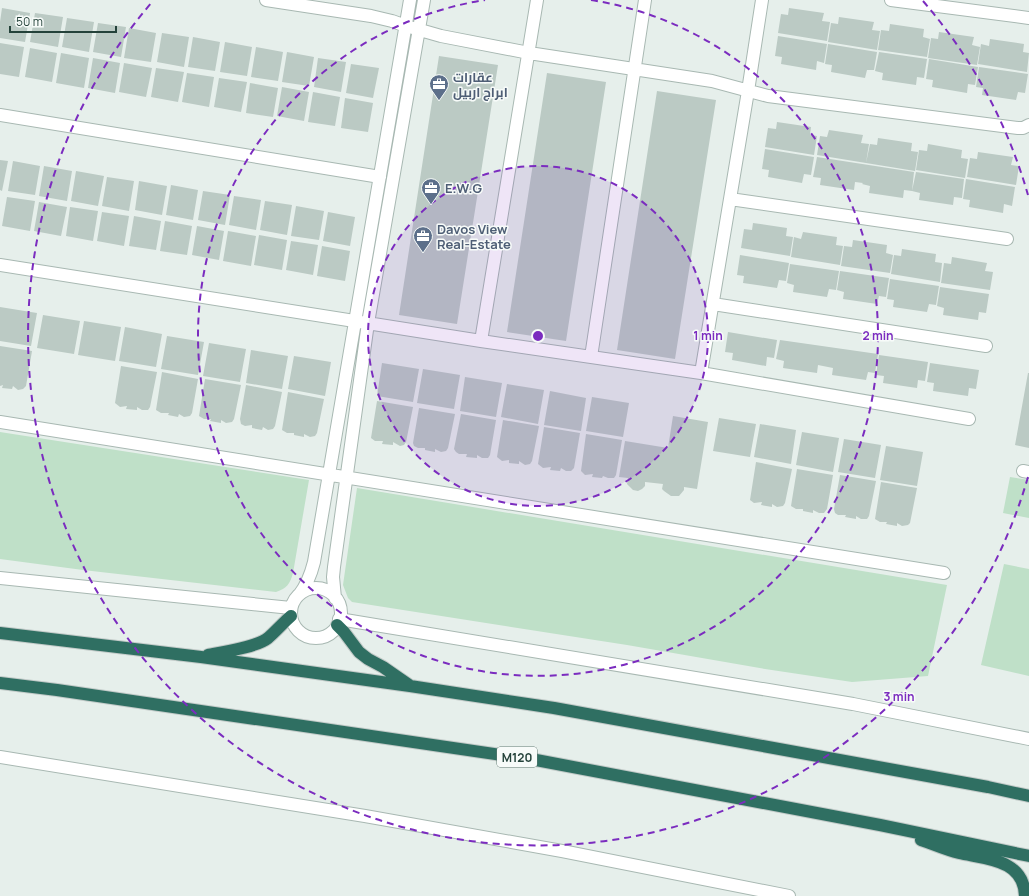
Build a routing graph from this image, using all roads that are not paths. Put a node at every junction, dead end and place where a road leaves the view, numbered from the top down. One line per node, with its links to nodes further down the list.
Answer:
1 (266, 0): 8 (street)
2 (410, 0): 10 (street)
3 (424, 0): 11 (street)
4 (537, 0): 12 (street)
5 (645, 0): 13 (street)
6 (762, 0): 14 (street)
7 (891, 0): 9 (street)
8 (305, 3): 10 (street)
9 (1029, 18)
10 (406, 26): 11 (street); 17 (street)
11 (419, 30): 12 (street); 23 (street)
12 (529, 53): 13 (street); 24 (street)
13 (635, 69): 14 (street); 26 (street)
14 (748, 91): 16 (street); 18 (street)
15 (0, 115): 17 (street)
16 (1029, 125)
17 (380, 176): 22 (street)
18 (730, 200): 19 (street); 21 (street)
19 (1007, 239)
20 (0, 265): 22 (street)
21 (713, 304): 25 (street); 27 (street)
22 (356, 321): 23 (street); 30 (street)
23 (368, 323): 24 (street); 31 (street)
24 (481, 341): 26 (street)
25 (986, 346)
26 (591, 356): 27 (street)
27 (701, 373): 28 (street)
28 (969, 419)
29 (0, 422): 30 (street)
30 (329, 474): 31 (street); 34 (street)
31 (347, 478): 32 (street); 35 (street)
32 (944, 573)
33 (0, 578): 36 (street)
34 (299, 595): 35 (street); 36 (street)
35 (335, 598): 37 (street)
36 (291, 612): 37 (street); 39 (highway)
37 (338, 622): 41 (highway); 42 (street)
38 (0, 633): 39 (highway)
39 (201, 657): 41 (highway)
40 (0, 683): 45 (highway, M120)
41 (410, 686): 44 (highway)
42 (1029, 738)
43 (0, 757): 47 (street)
44 (1029, 796)
45 (880, 825): 46 (highway, M120); 48 (highway)
46 (1029, 856)
47 (789, 896)
48 (1025, 896)

